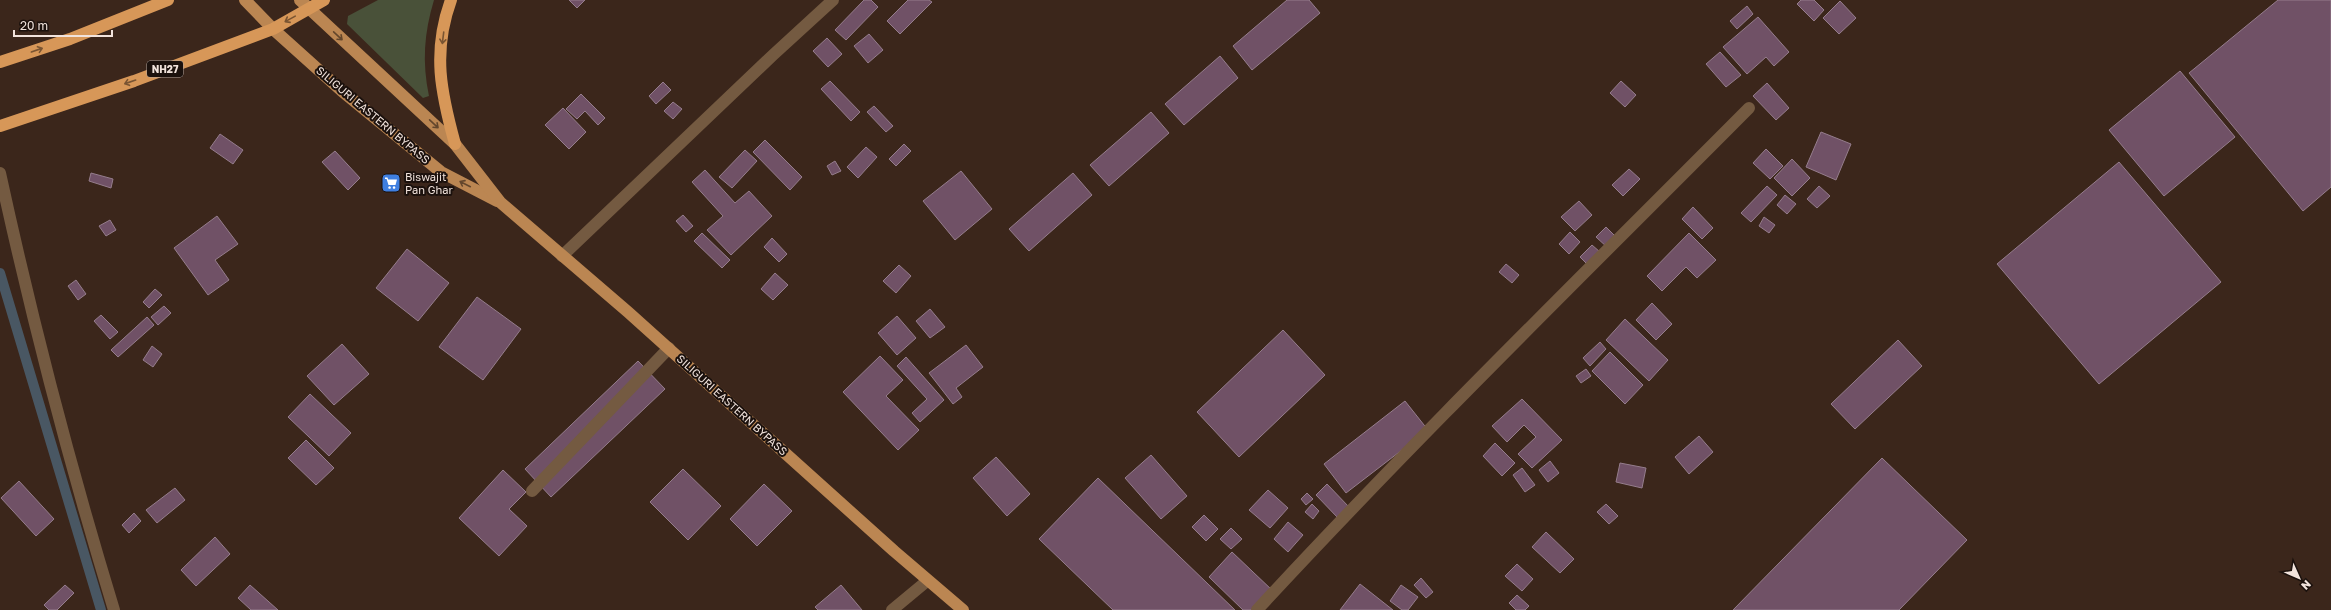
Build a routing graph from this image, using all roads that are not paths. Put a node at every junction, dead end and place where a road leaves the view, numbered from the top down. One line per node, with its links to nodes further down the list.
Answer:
1 (168, 0): 9 (highway, one-way to 1)
2 (245, 0): 8 (main road, SILIGURI EASTERN BYPASS)
3 (300, 0): 7 (main road, SILIGURI EASTERN BYPASS)
4 (324, 0): 7 (highway, NH27)
5 (451, 0): 12 (highway, one-way to 12)
6 (833, 0): 15 (street)
7 (309, 9): 8 (highway, NH27, one-way to 8); 12 (main road, SILIGURI EASTERN BYPASS, one-way to 12)
8 (273, 29): 11 (highway, NH27, one-way to 11); 14 (main road, SILIGURI EASTERN BYPASS, one-way to 8)
9 (0, 62)
10 (1749, 108): 22 (street)
11 (0, 126)
12 (455, 144): 14 (main road, SILIGURI EASTERN BYPASS)
13 (0, 173): 19 (street)
14 (500, 202): 15 (main road, SILIGURI EASTERN BYPASS)
15 (562, 256): 16 (main road, SILIGURI EASTERN BYPASS)
16 (669, 348): 17 (street); 18 (main road, SILIGURI EASTERN BYPASS)
17 (532, 491)
18 (927, 581): 20 (street); 21 (main road, SILIGURI EASTERN BYPASS)
19 (114, 610)
20 (892, 610)
21 (963, 610)
22 (1257, 610)

